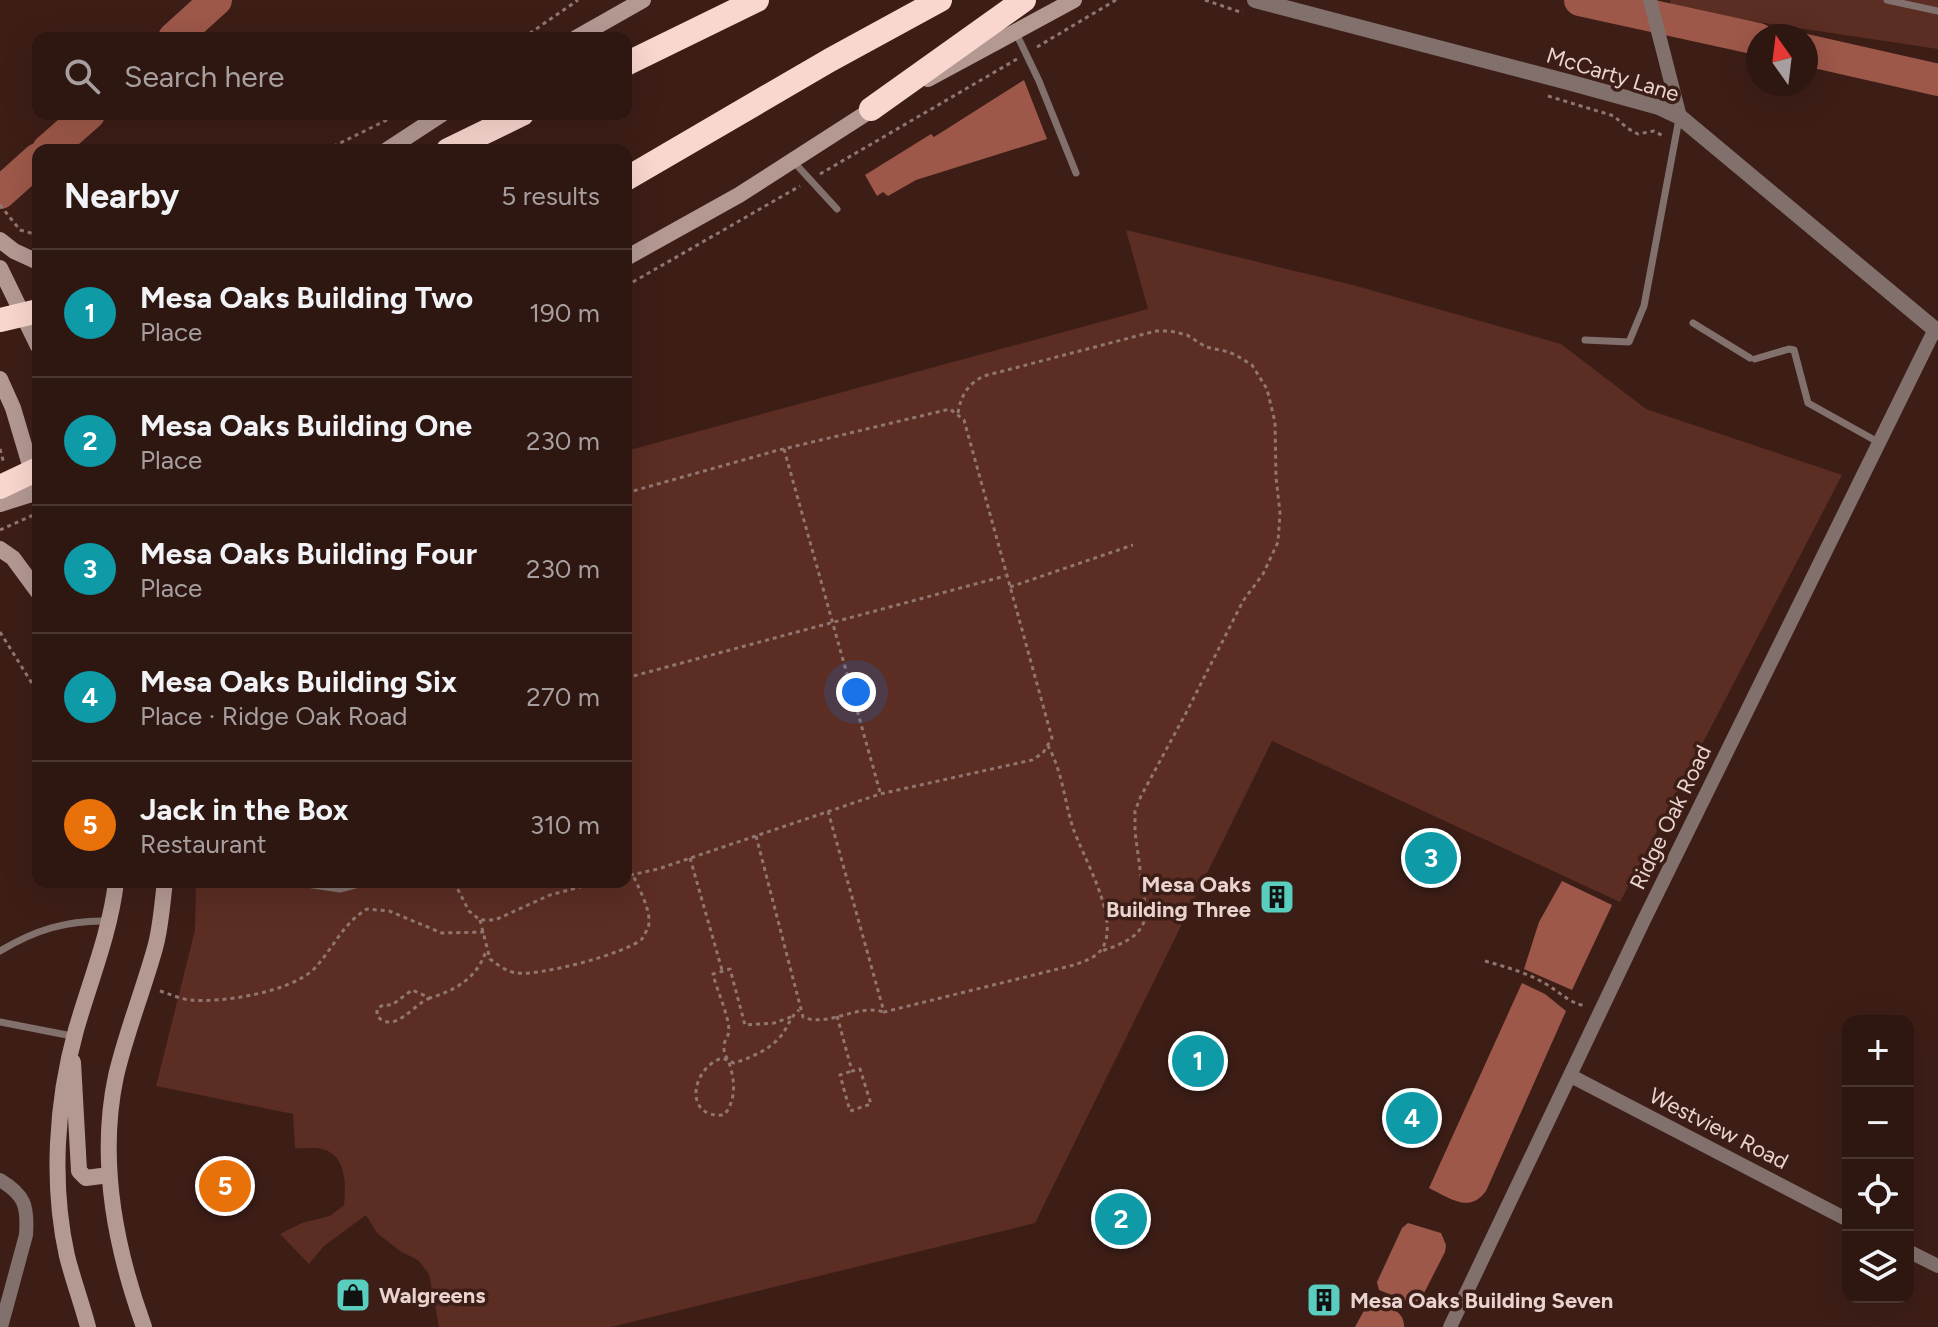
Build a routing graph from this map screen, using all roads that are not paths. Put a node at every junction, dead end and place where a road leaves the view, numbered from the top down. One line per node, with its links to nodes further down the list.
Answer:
1 (643, 0): 10 (main road)
2 (757, 0): 12 (highway)
3 (940, 0): 21 (highway)
4 (1024, 0): 13 (highway)
5 (1074, 0): 11 (main road)
6 (1255, 0): 14 (street, McCarty Lane)
7 (1650, 0): 14 (street)
8 (1887, 0): 9 (lane)
9 (1938, 11)
10 (587, 32)
11 (1016, 33): 13 (main road); 20 (lane)
12 (632, 61)
13 (871, 109): 19 (main road)
14 (1680, 117): 30 (street, McCarty Lane); 32 (lane)
15 (433, 120): 17 (main road)
16 (510, 120): 18 (highway)
17 (396, 144)
18 (460, 144)
19 (793, 161): 22 (lane); 24 (main road)
20 (1076, 173)
21 (632, 176)
22 (837, 209)
23 (4, 243): 25 (main road)
24 (632, 255)
25 (32, 259)
26 (1, 271): 28 (main road)
27 (0, 313): 28 (main road)
28 (19, 313): 31 (main road)
29 (1693, 323): 34 (lane)
30 (1936, 330): 34 (street, Ridge Oak Road)
31 (32, 336)
32 (1585, 340)
33 (0, 379): 35 (main road)
34 (1878, 442): 48 (street, Ridge Oak Road)
35 (32, 472)
36 (32, 472): 37 (highway, bridge)
37 (0, 487)
38 (32, 494): 39 (main road)
39 (0, 504)
40 (0, 549): 41 (main road)
41 (32, 584)
42 (115, 888): 44 (main road)
43 (164, 888): 49 (main road)
44 (109, 921): 45 (lane); 47 (main road)
45 (0, 951)
46 (0, 1022): 47 (lane)
47 (73, 1043): 49 (main road); 55 (main road)
48 (1571, 1076): 51 (street, Westview Road); 57 (street, Ridge Oak Road)
49 (109, 1175): 56 (main road)
50 (0, 1180): 54 (street)
51 (1842, 1217)
52 (1914, 1254): 53 (street)
53 (1938, 1266)
54 (1, 1327)
55 (88, 1327)
56 (144, 1327)
57 (1450, 1327)

